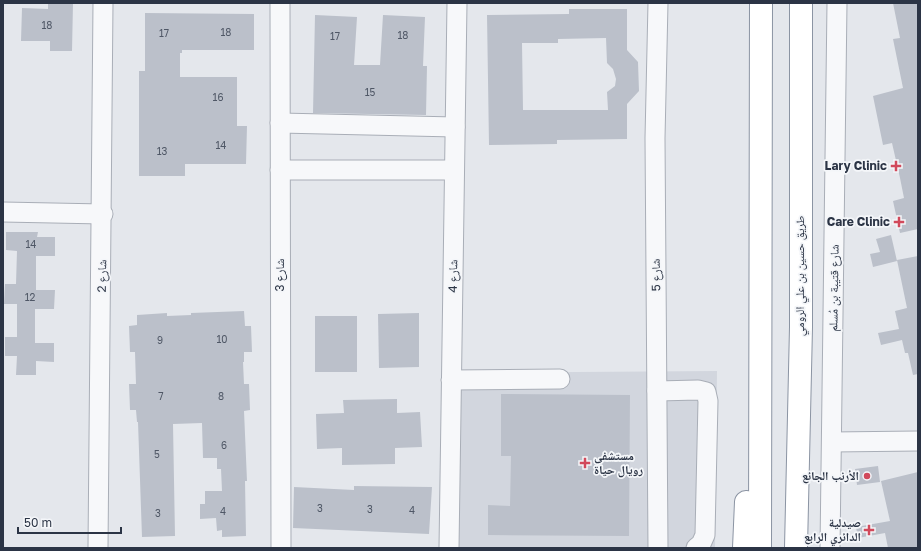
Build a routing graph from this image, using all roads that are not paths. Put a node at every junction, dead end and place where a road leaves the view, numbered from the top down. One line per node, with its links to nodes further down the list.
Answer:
1 (104, 3): 13 (street, شارع 2)
2 (280, 3): 8 (street, شارع 3)
3 (457, 3): 9 (street, شارع 4)
4 (658, 3): 18 (street, شارع 5)
5 (761, 3): 14 (highway)
6 (801, 3): 15 (highway, طريق حسين بن علي الرومي)
7 (837, 3): 20 (street, شارع قتيبة بن مُسلم)
8 (280, 123): 9 (street); 10 (street, شارع 3)
9 (455, 127): 11 (street, شارع 4)
10 (280, 170): 11 (street); 22 (street, شارع 3)
11 (454, 170): 17 (street, شارع 4)
12 (3, 212): 13 (street)
13 (103, 214): 21 (street, شارع 2)
14 (760, 302): 26 (highway); 27 (highway)
15 (800, 327): 28 (highway, طريق حسين بن علي الرومي); 29 (highway)
16 (560, 379): 17 (street)
17 (451, 380): 23 (street, شارع 4)
18 (657, 391): 24 (street, شارع 5); 25 (street)
19 (918, 441): 20 (street)
20 (832, 442): 30 (street, شارع قتيبة بن مُسلم)
21 (98, 548)
22 (280, 548)
23 (449, 548)
24 (658, 548)
25 (696, 548)
26 (744, 548)
27 (760, 548)
28 (796, 548)
29 (810, 548)
30 (830, 548)

